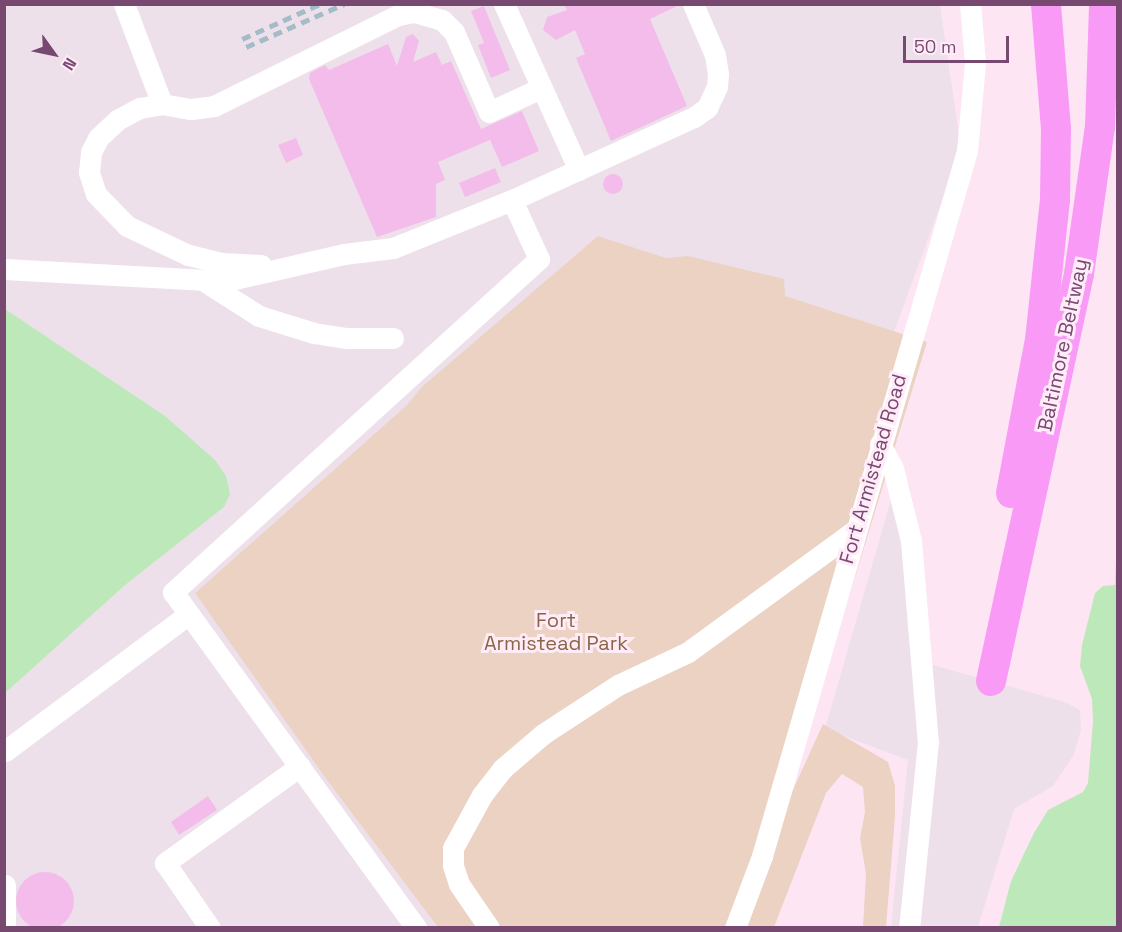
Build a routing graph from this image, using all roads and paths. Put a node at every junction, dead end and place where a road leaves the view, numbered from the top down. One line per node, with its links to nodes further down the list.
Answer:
1 (124, 4): 8 (street)
2 (504, 4): 7 (street)
3 (693, 4): 9 (street)
4 (970, 4): 15 (street, Fort Armistead Road)
5 (1104, 12): 6 (highway, Baltimore Beltway)
6 (1047, 16)
7 (541, 88): 8 (street); 9 (street)
8 (162, 104): 11 (street)
9 (579, 170): 10 (street)
10 (512, 200): 11 (street); 17 (street)
11 (291, 267): 13 (street)
12 (4, 269): 13 (street)
13 (203, 281): 14 (street)
14 (393, 338)
15 (880, 444): 16 (street, Fort Armistead Road); 26 (street)
16 (855, 530): 24 (street); 25 (street, Fort Armistead Road)
17 (189, 614): 18 (street); 19 (street)
18 (5, 752)
19 (300, 766): 22 (street); 23 (street)
20 (5, 885): 21 (street)
21 (5, 927)
22 (210, 927)
23 (416, 927)
24 (489, 927)
25 (735, 927)
26 (909, 927)

